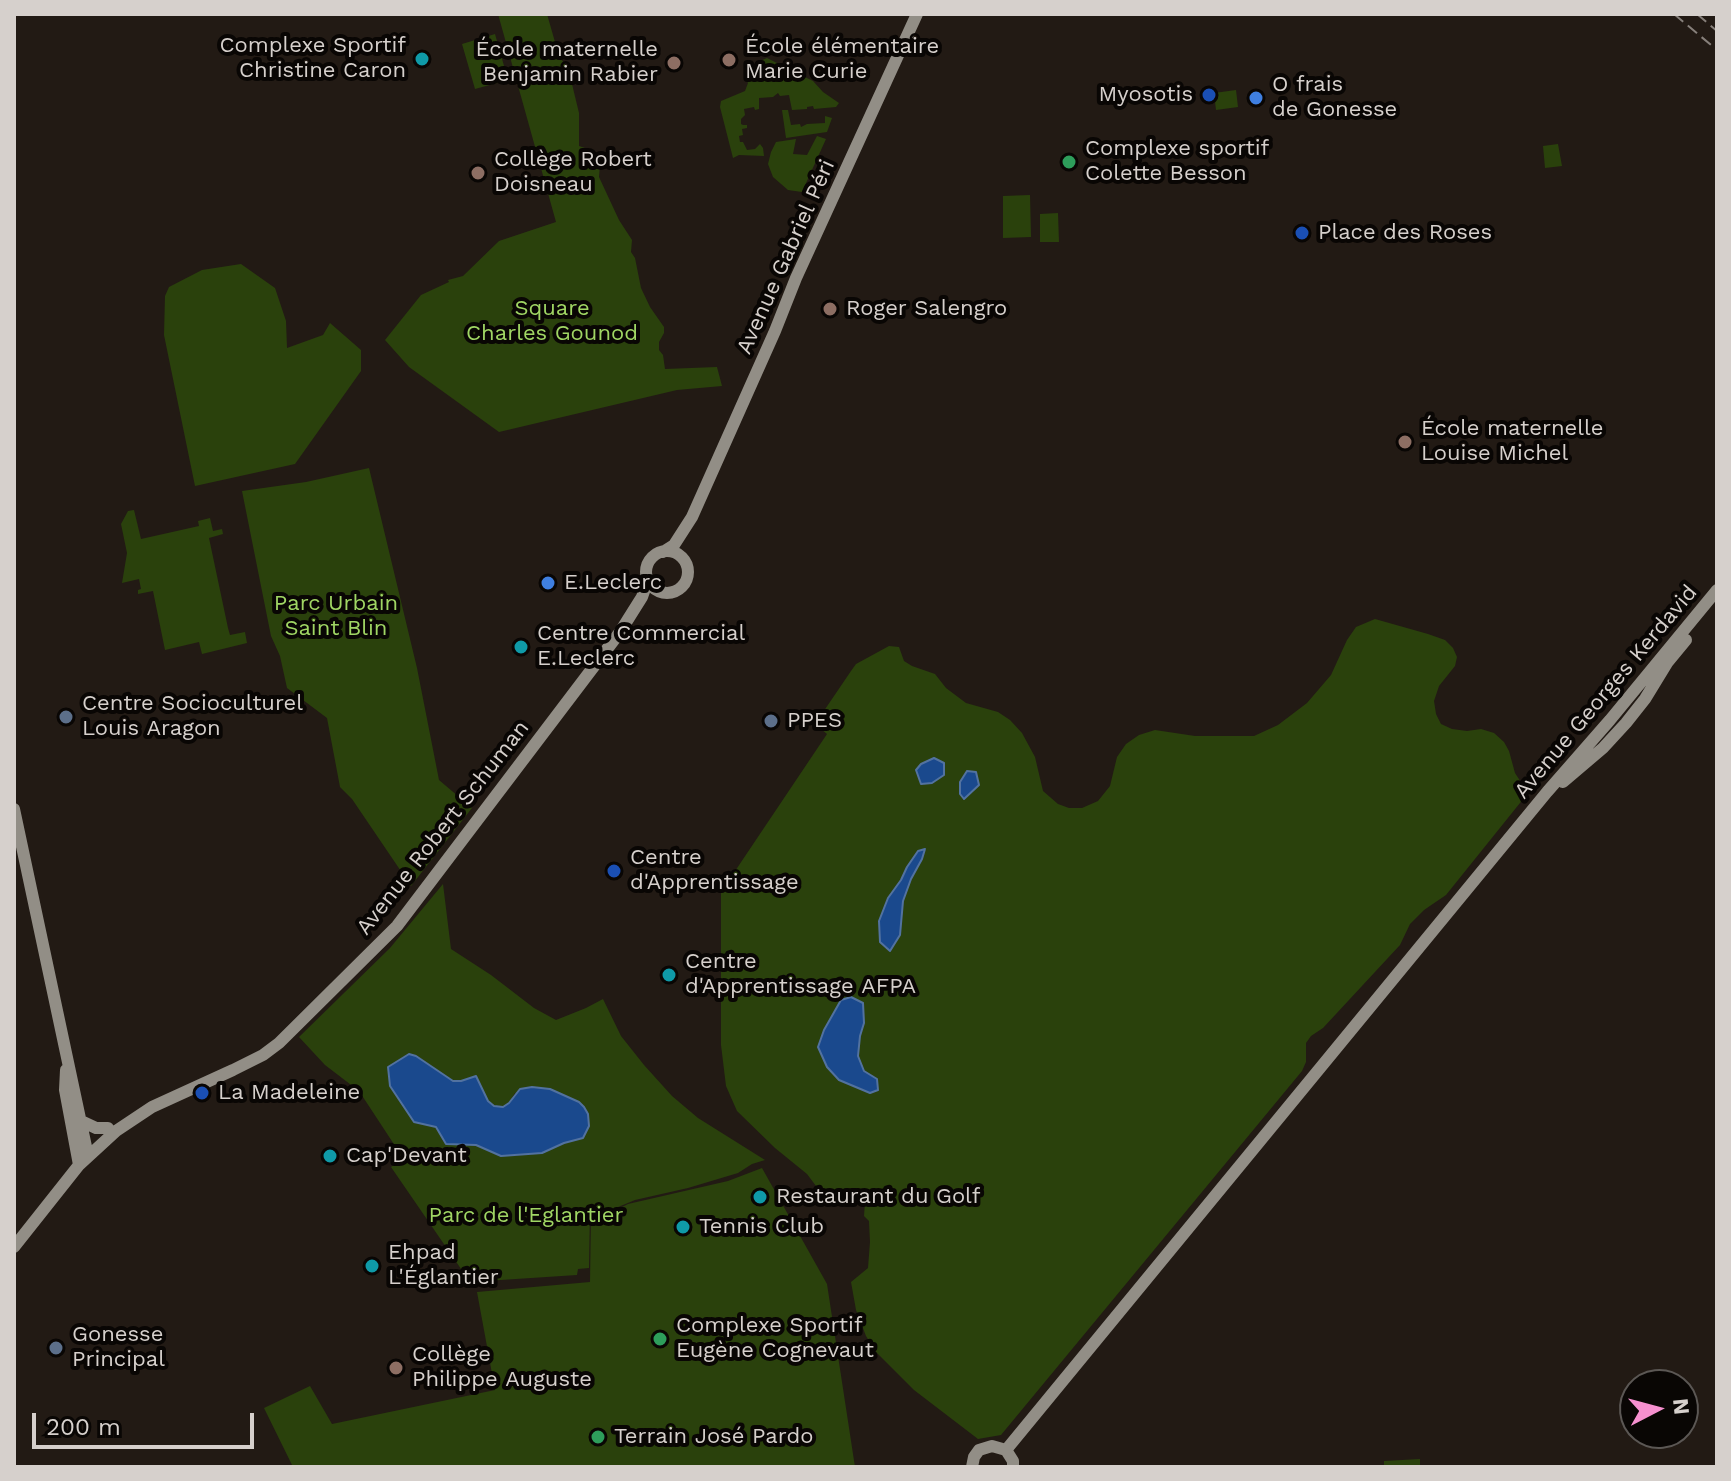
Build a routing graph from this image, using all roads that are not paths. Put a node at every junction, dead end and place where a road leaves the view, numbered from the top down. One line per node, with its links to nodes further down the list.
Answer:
1 (917, 14): 2 (main road, Avenue Gabriel Péri)
2 (692, 517): 3 (main road, Avenue Gabriel Péri); 4 (main road, Avenue Gabriel Péri)
3 (663, 552): 4 (main road); 5 (main road)
4 (684, 560): 7 (main road)
5 (648, 580): 7 (main road); 9 (main road, Avenue Robert Schuman)
6 (1717, 590): 11 (main road, Avenue Georges Kerdavid)
7 (664, 593): 9 (main road, Avenue Robert Schuman)
8 (1717, 603): 11 (main road, Avenue Georges Kerdavid)
9 (628, 621): 13 (main road, Avenue Robert Schuman)
10 (14, 809): 12 (main road)
11 (1527, 819): 19 (main road)
12 (67, 1055): 14 (main road); 16 (main road)
13 (233, 1070): 15 (main road, Avenue Robert Schuman); 16 (main road, Avenue Robert Schuman)
14 (81, 1121): 15 (main road); 16 (main road)
15 (108, 1128): 16 (main road, Avenue Robert Schuman)
16 (83, 1156): 17 (main road, Avenue Robert Schuman); 18 (main road, Avenue Robert Schuman)
17 (14, 1236)
18 (14, 1247)
19 (1006, 1450): 20 (main road); 21 (main road)
20 (972, 1467)
21 (1013, 1467)

